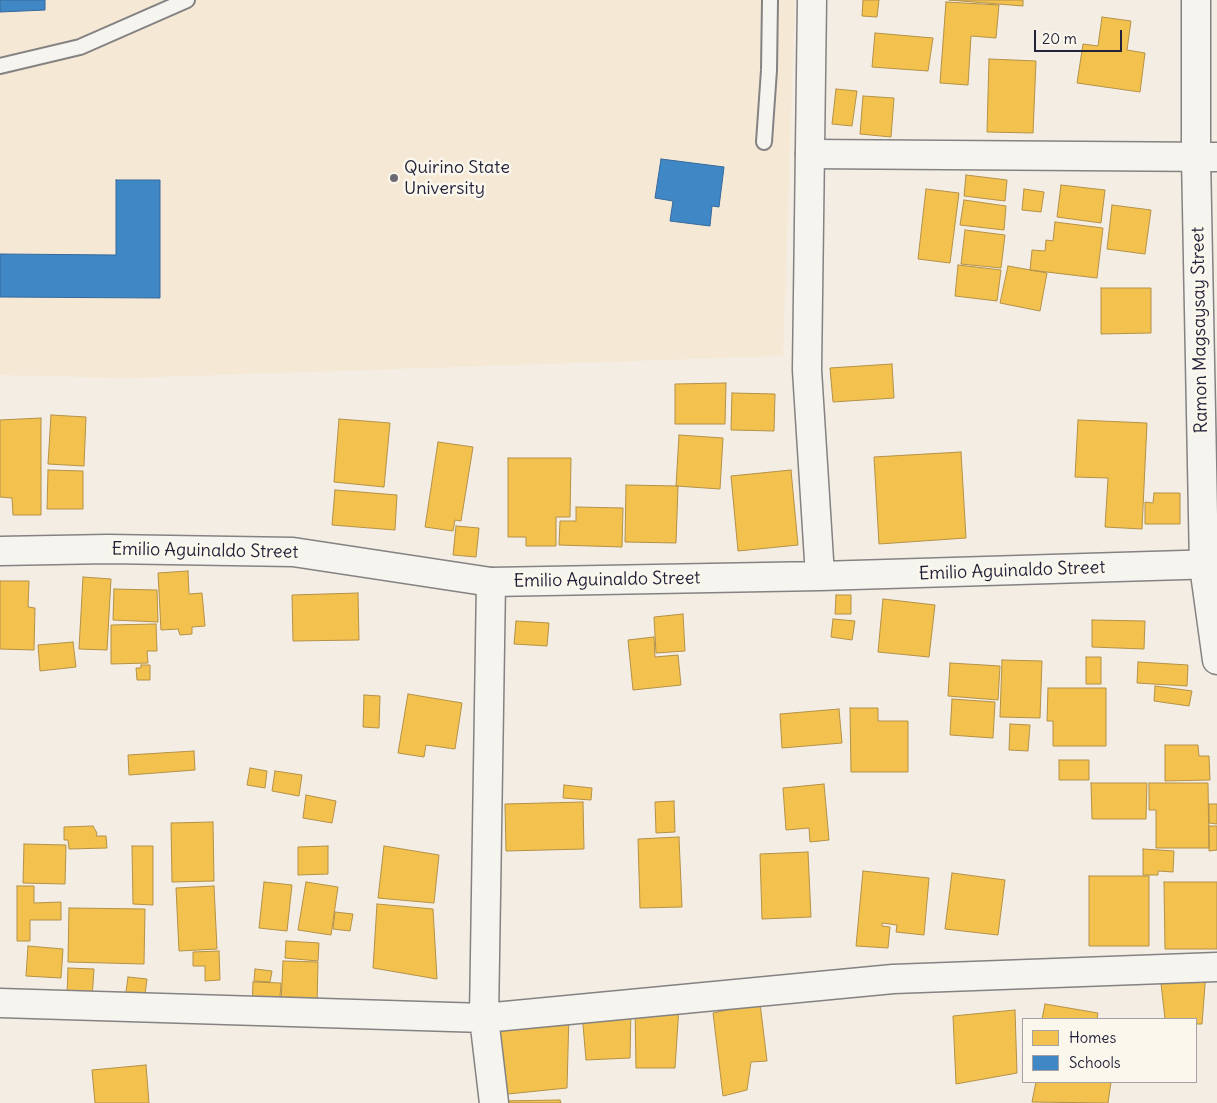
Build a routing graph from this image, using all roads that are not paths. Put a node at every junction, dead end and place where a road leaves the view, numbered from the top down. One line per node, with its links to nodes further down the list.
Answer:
1 (187, 0): 5 (lane)
2 (770, 0): 6 (lane)
3 (812, 0): 7 (street)
4 (1196, 0): 8 (street, Ramon Magsaysay Street)
5 (0, 66)
6 (764, 142)
7 (810, 154): 8 (street); 11 (street)
8 (1207, 157): 10 (street, Ramon Magsaysay Street)
9 (0, 551): 12 (street, Emilio Aguinaldo Street)
10 (1210, 565): 11 (street, Emilio Aguinaldo Street); 13 (street, Ramon Magsaysay Street)
11 (820, 576): 12 (street, Emilio Aguinaldo Street)
12 (490, 582): 16 (street)
13 (1217, 660)
14 (1217, 968): 16 (street)
15 (0, 1004): 16 (street)
16 (484, 1018): 17 (street)
17 (494, 1103)

